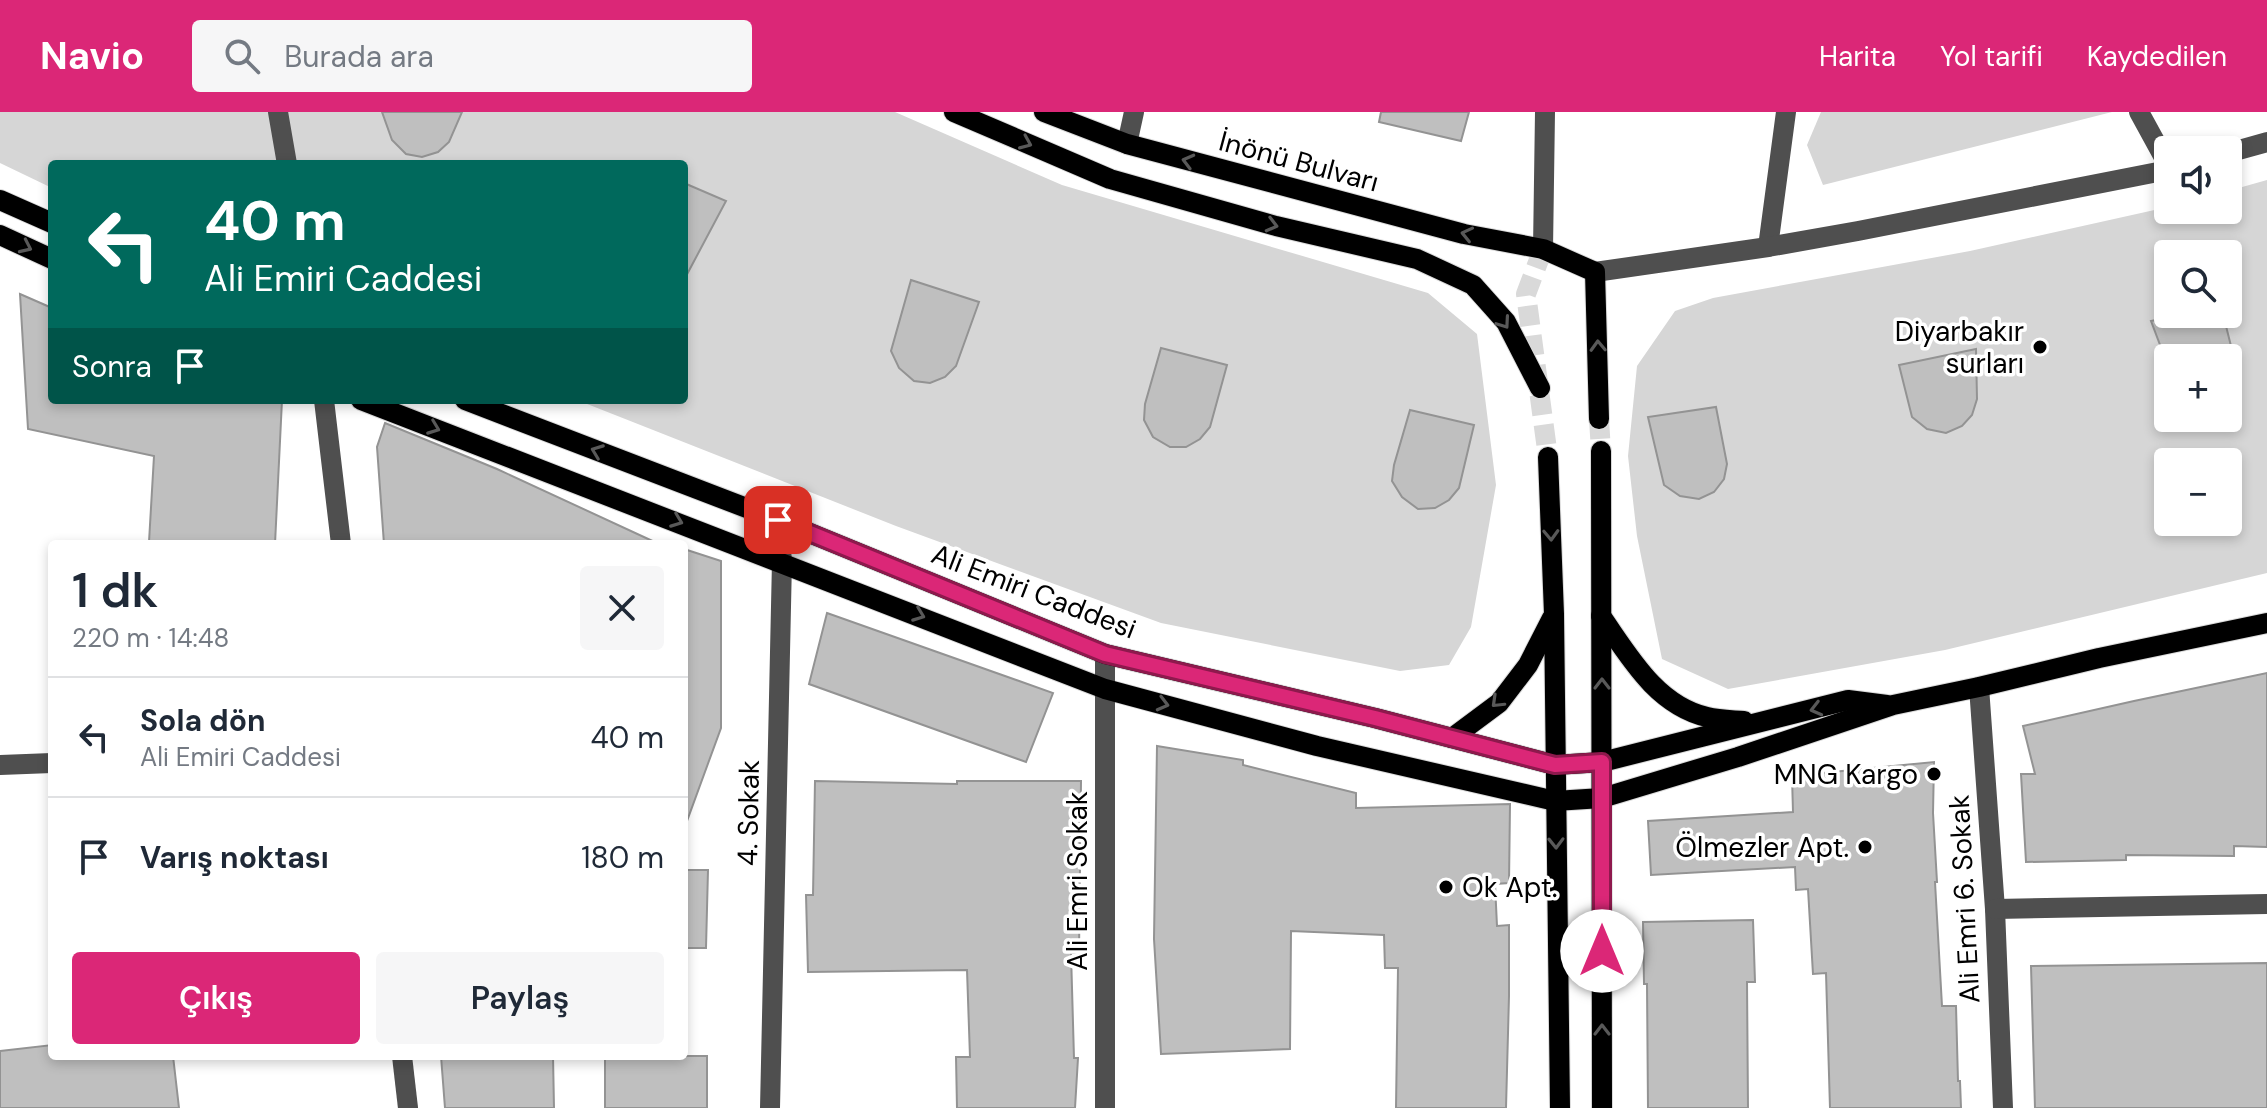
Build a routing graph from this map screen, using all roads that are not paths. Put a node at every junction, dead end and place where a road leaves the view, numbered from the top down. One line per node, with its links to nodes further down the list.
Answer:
1 (278, 112): 12 (street)
2 (954, 112): 21 (main road, one-way to 21)
3 (1044, 112): 10 (main road, İnönü Bulvarı)
4 (1134, 112): 10 (street)
5 (1545, 112): 18 (street)
6 (1786, 112): 17 (street)
7 (2139, 112): 8 (street)
8 (2154, 140)
9 (2267, 142): 11 (street)
10 (1127, 144): 18 (main road, İnönü Bulvarı, one-way to 10)
11 (2242, 149)
12 (286, 160)
13 (2154, 170): 17 (street)
14 (0, 200): 15 (main road)
15 (48, 221)
16 (0, 235): 19 (main road, one-way to 19)
17 (1768, 247): 20 (street)
18 (1543, 249): 20 (main road, İnönü Bulvarı)
19 (48, 257)
20 (1595, 272): 25 (main road, one-way to 20)
21 (1540, 388)
22 (324, 404): 29 (street)
23 (371, 404): 30 (main road, one-way to 30)
24 (475, 404): 28 (main road, Ali Emiri Caddesi, one-way to 24)
25 (1599, 419)
26 (1601, 451): 32 (main road)
27 (1548, 457): 31 (main road, one-way to 31)
28 (778, 520): 30 (street, 4. Sokak); 34 (main road, Ali Emiri Caddesi)
29 (341, 540)
30 (782, 561): 36 (main road, one-way to 36); 50 (street, 4. Sokak)
31 (1554, 614): 39 (main road, one-way to 39); 43 (main road)
32 (1601, 616): 38 (main road); 40 (main road, one-way to 32)
33 (2267, 623): 35 (main road)
34 (1105, 654): 36 (street, Ali Emri Sokak); 39 (main road, Ali Emiri Caddesi)
35 (1979, 687): 37 (main road); 47 (street, Ali Emri 6. Sokak)
36 (1105, 689): 45 (main road, one-way to 45); 51 (street, Ali Emri Sokak)
37 (1893, 705): 38 (main road, Ali Emiri Caddesi, one-way to 38); 44 (main road)
38 (1760, 723): 40 (main road, Ali Emiri Caddesi)
39 (1452, 738): 43 (main road, Ali Emiri Caddesi)
40 (1602, 762): 43 (main road, Ali Emiri Caddesi); 44 (main road)
41 (48, 763): 42 (street)
42 (0, 765)
43 (1555, 765): 45 (main road)
44 (1602, 798): 45 (main road); 53 (main road, one-way to 44)
45 (1555, 801): 52 (main road, one-way to 52)
46 (2267, 904): 47 (street)
47 (1995, 909): 54 (street, Ali Emri 6. Sokak)
48 (402, 1060): 49 (street)
49 (408, 1108)
50 (770, 1108)
51 (1105, 1108)
52 (1560, 1108)
53 (1602, 1108)
54 (2003, 1108)

